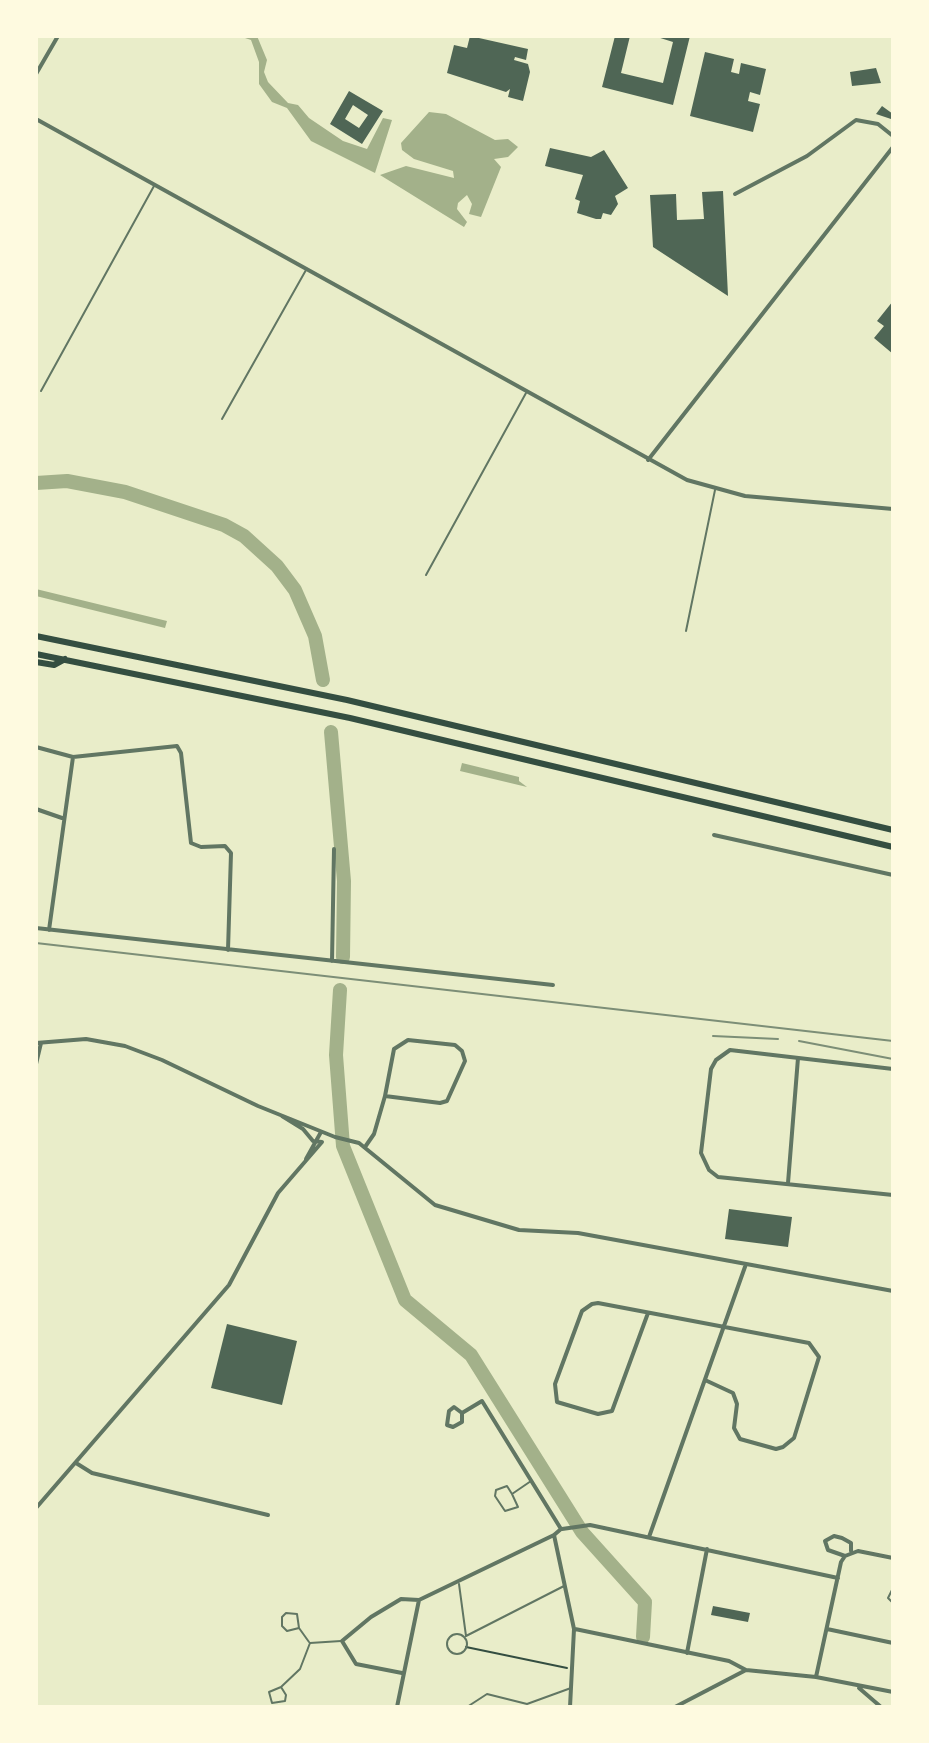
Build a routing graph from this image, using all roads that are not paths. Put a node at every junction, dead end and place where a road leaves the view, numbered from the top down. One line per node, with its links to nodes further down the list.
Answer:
1 (58, 36): 2 (street)
2 (36, 74)
3 (36, 119): 6 (street)
4 (893, 136): 7 (street)
5 (893, 147): 12 (street)
6 (154, 185): 8 (street); 9 (lane)
7 (735, 194)
8 (307, 269): 10 (street); 11 (lane)
9 (41, 391)
10 (527, 392): 12 (street); 15 (lane)
11 (222, 419)
12 (648, 460): 13 (street)
13 (715, 490): 14 (street); 16 (lane)
14 (893, 509)
15 (426, 575)
16 (686, 631)
17 (36, 636): 25 (highway)
18 (36, 654): 19 (highway)
19 (65, 659): 20 (highway); 27 (highway)
20 (36, 662)
21 (36, 747): 22 (street)
22 (73, 757): 24 (street); 32 (street)
23 (36, 809): 24 (street)
24 (62, 818): 31 (street)
25 (893, 830)
26 (714, 835): 29 (street)
27 (893, 847)
28 (334, 849): 33 (street)
29 (893, 875)
30 (36, 928): 31 (street)
31 (49, 930): 32 (street)
32 (228, 950): 33 (street)
33 (332, 961): 34 (street)
34 (553, 985)
35 (39, 1042): 37 (street); 40 (street)
36 (798, 1058): 38 (street); 47 (street); 47 (street)
37 (36, 1064)
38 (893, 1069)
39 (385, 1096): 39 (street); 45 (street)
40 (275, 1112): 41 (street); 43 (street)
41 (321, 1132): 42 (street); 43 (street)
42 (335, 1137): 44 (street); 45 (street)
43 (313, 1141): 44 (street); 46 (street)
44 (322, 1142): 46 (street)
45 (365, 1147): 49 (street)
46 (305, 1161): 55 (street)
47 (788, 1184): 48 (street)
48 (893, 1195)
49 (746, 1263): 50 (street); 52 (street)
50 (893, 1291)
51 (648, 1313): 51 (street); 52 (street)
52 (723, 1326): 53 (street); 53 (street)
53 (705, 1380): 62 (street)
54 (462, 1413): 54 (street); 56 (street)
55 (76, 1463): 58 (street); 59 (street)
56 (532, 1480): 57 (lane); 60 (street)
57 (512, 1494): 57 (lane)
58 (36, 1508)
59 (268, 1515)
60 (561, 1529): 61 (street); 62 (street)
61 (554, 1535): 68 (street); 69 (street)
62 (649, 1537): 63 (street)
63 (707, 1549): 67 (street); 80 (street)
64 (851, 1552): 65 (street); 65 (street); 66 (street)
65 (845, 1556): 67 (street)
66 (893, 1558)
67 (838, 1578): 75 (street)
68 (459, 1583): 71 (street); 76 (lane)
69 (566, 1585): 74 (street); 76 (lane)
70 (893, 1588): 72 (lane)
71 (419, 1600): 77 (street); 82 (street)
72 (893, 1603)
73 (299, 1628): 73 (lane); 78 (lane)
74 (574, 1629): 80 (street); 86 (street)
75 (827, 1629): 79 (street); 83 (street)
76 (466, 1636): 76 (lane)
77 (342, 1641): 78 (lane); 82 (street)
78 (310, 1643): 85 (lane)
79 (893, 1643)
80 (687, 1653): 81 (street)
81 (746, 1670): 83 (street); 92 (street)
82 (402, 1673): 89 (street)
83 (816, 1677): 84 (street)
84 (857, 1686): 87 (street); 93 (street)
85 (281, 1687): 85 (lane)
86 (572, 1688): 88 (lane); 91 (street)
87 (893, 1692)
88 (521, 1705): 90 (lane)
89 (397, 1707)
90 (467, 1707)
91 (570, 1707)
92 (675, 1707)
93 (881, 1707)

